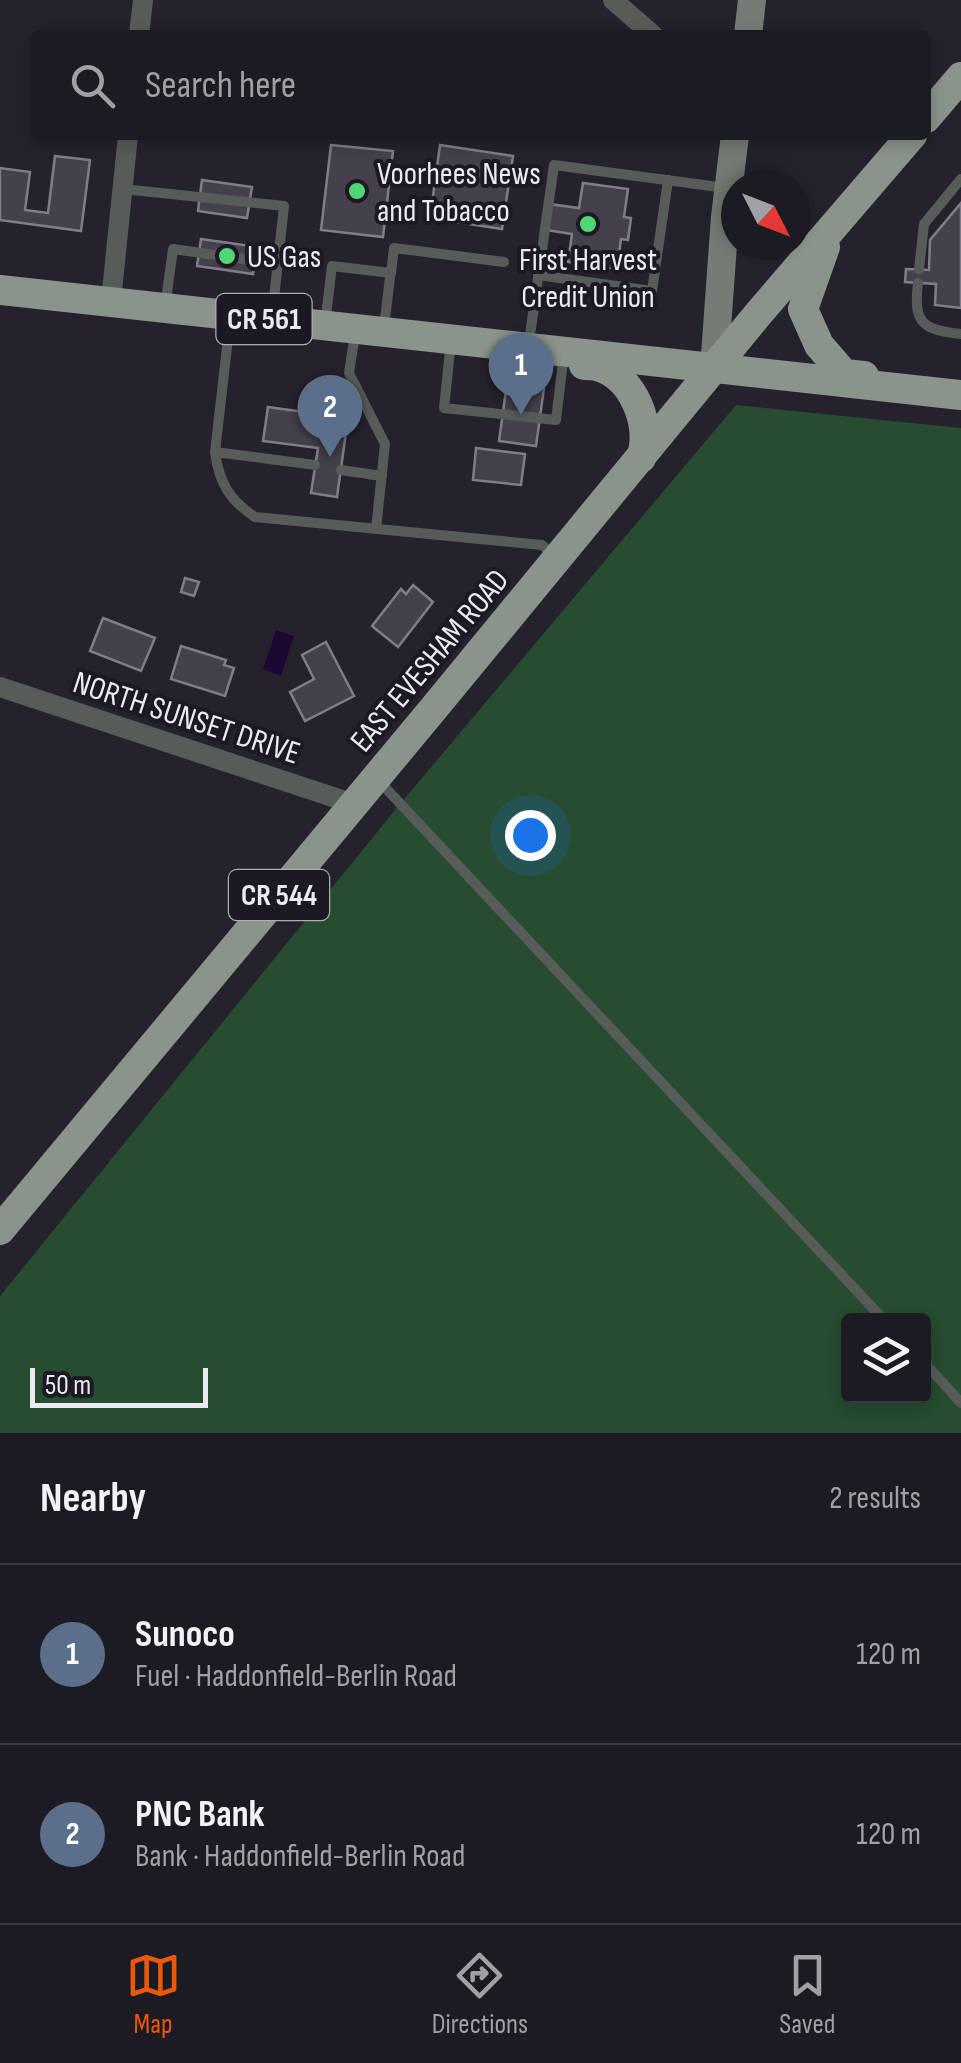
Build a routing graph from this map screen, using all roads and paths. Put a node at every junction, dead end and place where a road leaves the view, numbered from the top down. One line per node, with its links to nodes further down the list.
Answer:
1 (142, 0): 4 (street)
2 (612, 0): 5 (street)
3 (752, 0): 6 (main road)
4 (139, 30)
5 (648, 30)
6 (749, 30)
7 (961, 77): 8 (main road)
8 (931, 112)
9 (128, 140): 16 (street)
10 (734, 140): 12 (main road)
11 (908, 140): 17 (main road, EAST EVESHAM ROAD / CR 544)
12 (730, 170)
13 (668, 180): 15 (lane); 23 (lane); 23 (lane)
14 (961, 180): 22 (lane)
15 (721, 187)
16 (123, 189): 21 (lane); 26 (street)
17 (831, 230): 36 (main road, EAST EVESHAM ROAD / CR 544); 37 (main road)
18 (394, 248): 20 (lane); 30 (lane); 31 (lane)
19 (722, 260): 36 (main road)
20 (504, 262)
21 (278, 264): 27 (lane); 29 (lane)
22 (919, 270)
23 (538, 275): 34 (lane)
24 (918, 283): 32 (lane)
25 (0, 290): 26 (main road, CR 561)
26 (111, 302): 27 (main road, CR 561)
27 (164, 308): 28 (main road, CR 561)
28 (230, 315): 29 (main road, CR 561); 39 (lane)
29 (272, 320): 30 (main road, CR 561)
30 (324, 326): 31 (main road, CR 561)
31 (369, 330): 33 (main road, CR 561); 43 (lane)
32 (961, 334)
33 (452, 340): 34 (main road, CR 561); 35 (lane)
34 (528, 348): 35 (main road, CR 561)
35 (570, 353): 36 (main road, CR 561); 40 (main road)
36 (714, 369): 37 (main road, CR 561); 40 (main road, EAST EVESHAM ROAD / CR 544)
37 (875, 386): 38 (main road, CR 561)
38 (961, 394)
39 (215, 452): 41 (lane); 44 (lane)
40 (640, 458): 45 (main road, EAST EVESHAM ROAD / CR 544)
41 (315, 465)
42 (341, 470): 43 (lane)
43 (382, 476): 44 (lane)
44 (376, 529): 45 (lane)
45 (557, 559): 47 (main road, EAST EVESHAM ROAD / CR 544)
46 (0, 688): 48 (street, NORTH SUNSET DRIVE)
47 (376, 778): 48 (main road, EAST EVESHAM ROAD / CR 544); 50 (lane)
48 (354, 804): 49 (main road, EAST EVESHAM ROAD / CR 544)
49 (0, 1228)
50 (877, 1313)
51 (931, 1370): 52 (lane)
52 (961, 1402)

